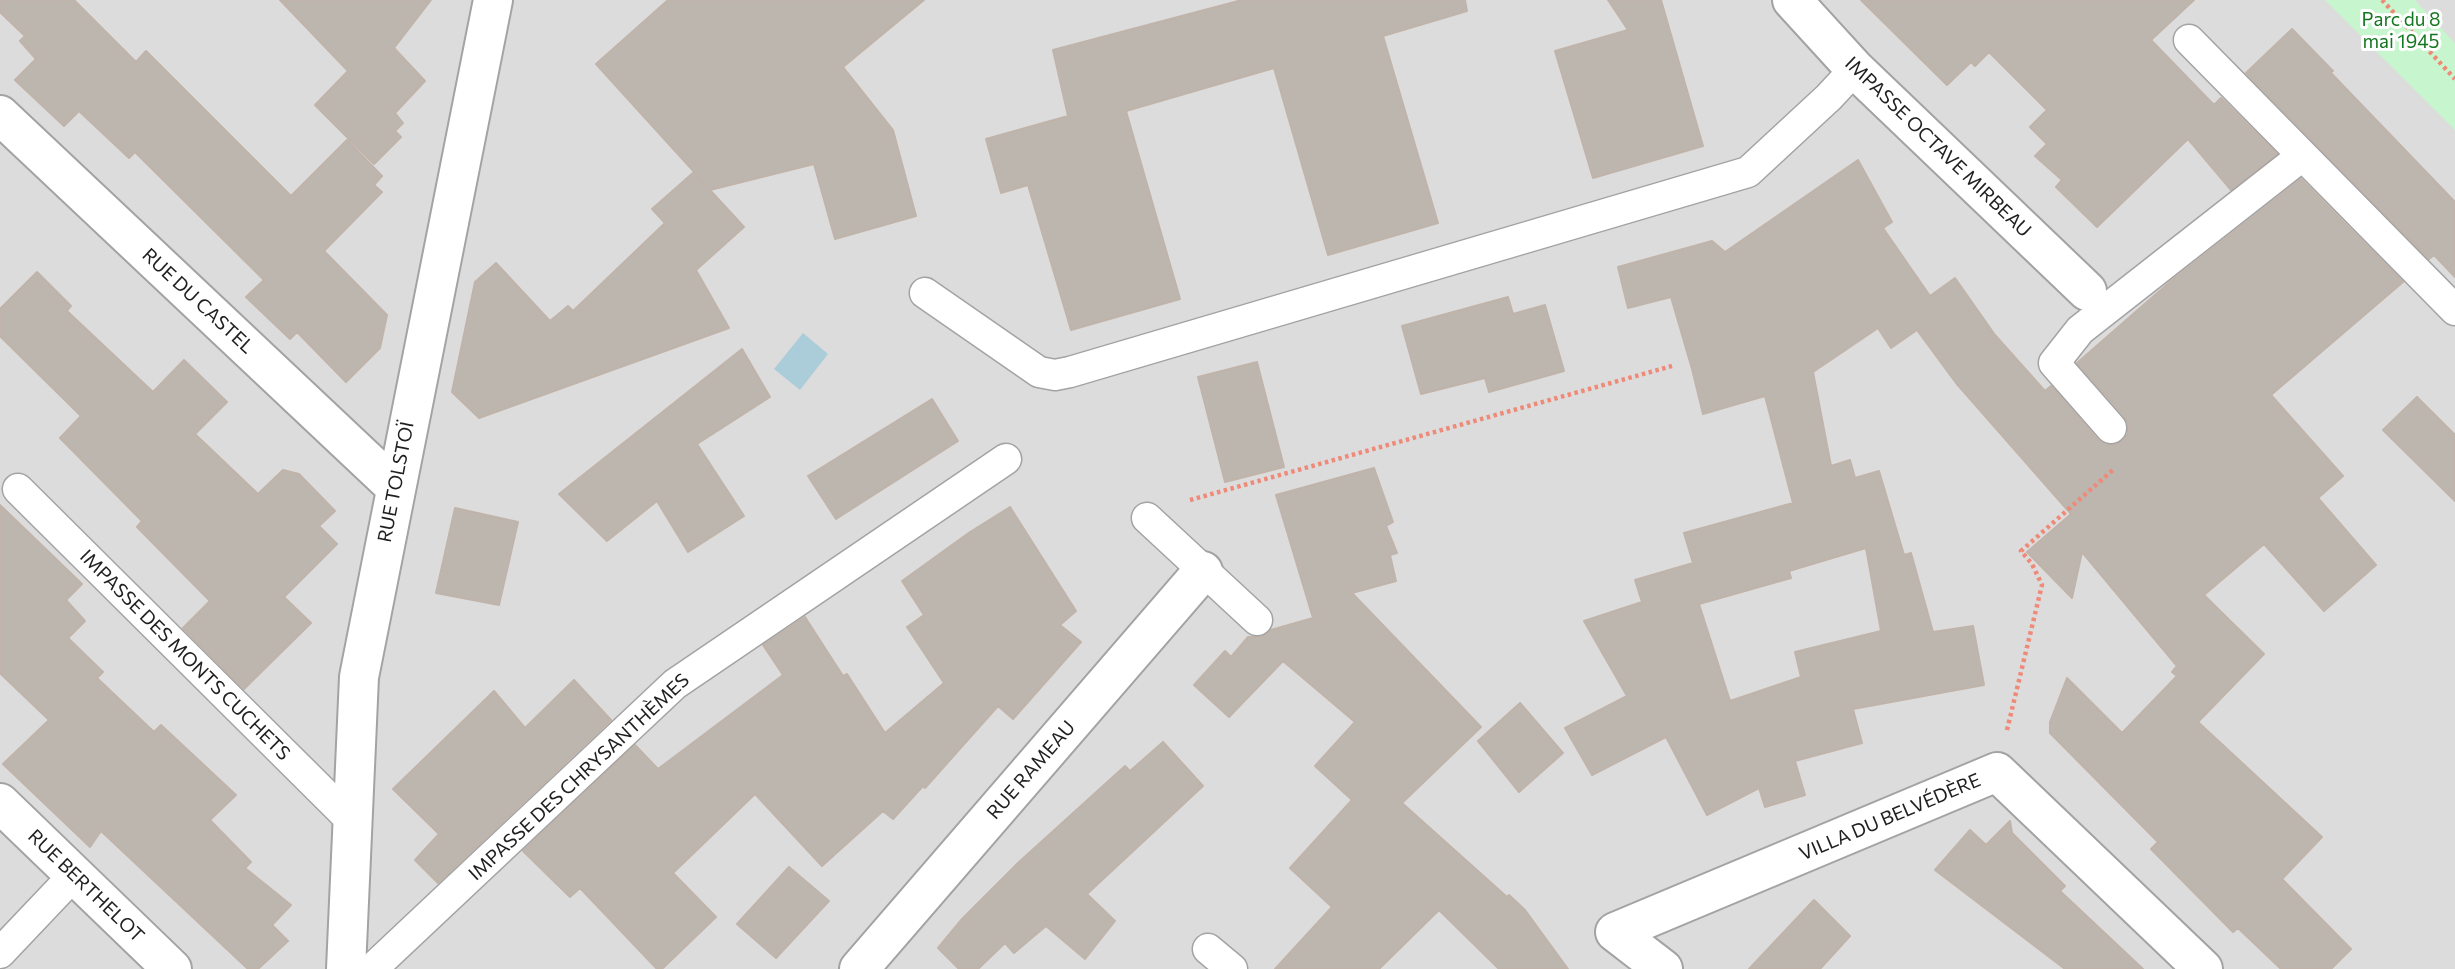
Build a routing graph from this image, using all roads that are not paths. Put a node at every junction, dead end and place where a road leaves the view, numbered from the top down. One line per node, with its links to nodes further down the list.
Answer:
1 (493, 0): 12 (street, RUE TOLSTOÏ)
2 (1792, 0): 4 (street, IMPASSE OCTAVE MIRBEAU)
3 (2189, 40): 6 (lane)
4 (1855, 69): 7 (street, IMPASSE OCTAVE MIRBEAU); 8 (lane)
5 (0, 115): 12 (street, RUE DU CASTEL)
6 (2302, 156): 9 (lane); 10 (lane)
7 (2087, 291)
8 (925, 293)
9 (2455, 310)
10 (2111, 428)
11 (1006, 459): 24 (lane, IMPASSE DES CHRYSANTHÈMES)
12 (395, 487): 18 (street, RUE TOLSTOÏ)
13 (18, 489): 18 (lane, IMPASSE DES MONTS CUCHETS)
14 (1147, 518): 15 (lane)
15 (1203, 571): 16 (lane); 25 (street, RUE RAMEAU)
16 (1257, 620)
17 (0, 803): 19 (street, RUE BERTHELOT)
18 (352, 821): 23 (street, RUE TOLSTOÏ)
19 (74, 875): 21 (lane); 22 (street, RUE BERTHELOT)
20 (1208, 948): 26 (lane)
21 (0, 953)
22 (172, 969)
23 (346, 969)
24 (372, 969)
25 (859, 969)
26 (1232, 969)
27 (1663, 969): 28 (street, VILLA DU BELVÉDÈRE)
28 (2203, 969)

